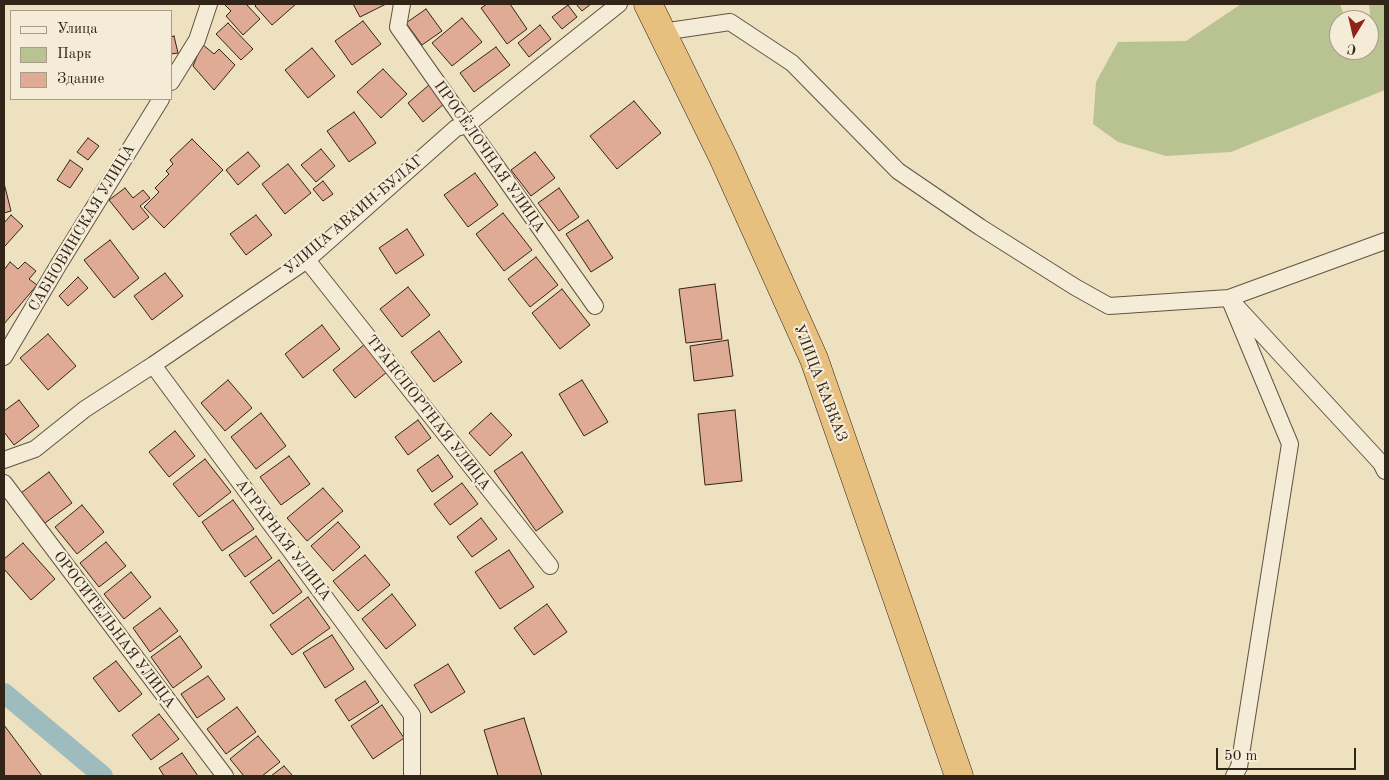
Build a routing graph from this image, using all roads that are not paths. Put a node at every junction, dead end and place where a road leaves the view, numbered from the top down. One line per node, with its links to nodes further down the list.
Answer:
1 (209, 4): 6 (street)
2 (402, 4): 8 (street, ПРОСЁЛОЧНАЯ УЛИЦА)
3 (619, 4): 8 (street, УЛИЦА АВАИН-БУЛАГ)
4 (648, 4): 5 (highway, УЛИЦА КАВКАЗ)
5 (662, 32): 11 (street); 21 (highway, УЛИЦА КАВКАЗ)
6 (172, 80)
7 (160, 100): 13 (street, САБНОВИНСКАЯ УЛИЦА)
8 (467, 125): 10 (street, УЛИЦА АВАИН-БУЛАГ); 12 (street, ПРОСЁЛОЧНАЯ УЛИЦА)
9 (1385, 241): 11 (street)
10 (307, 260): 14 (street, УЛИЦА АВАИН-БУЛАГ); 18 (street, ТРАНСПОРТНАЯ УЛИЦА)
11 (1229, 298): 16 (street); 22 (street)
12 (595, 306)
13 (4, 357)
14 (154, 365): 15 (street, УЛИЦА АВАИН-БУЛАГ); 20 (street, АГРАРНАЯ УЛИЦА)
15 (4, 460)
16 (1385, 470)
17 (4, 483): 19 (street, ОРОСИТЕЛЬНАЯ УЛИЦА)
18 (550, 566)
19 (225, 776)
20 (412, 776)
21 (959, 776)
22 (1234, 776)

